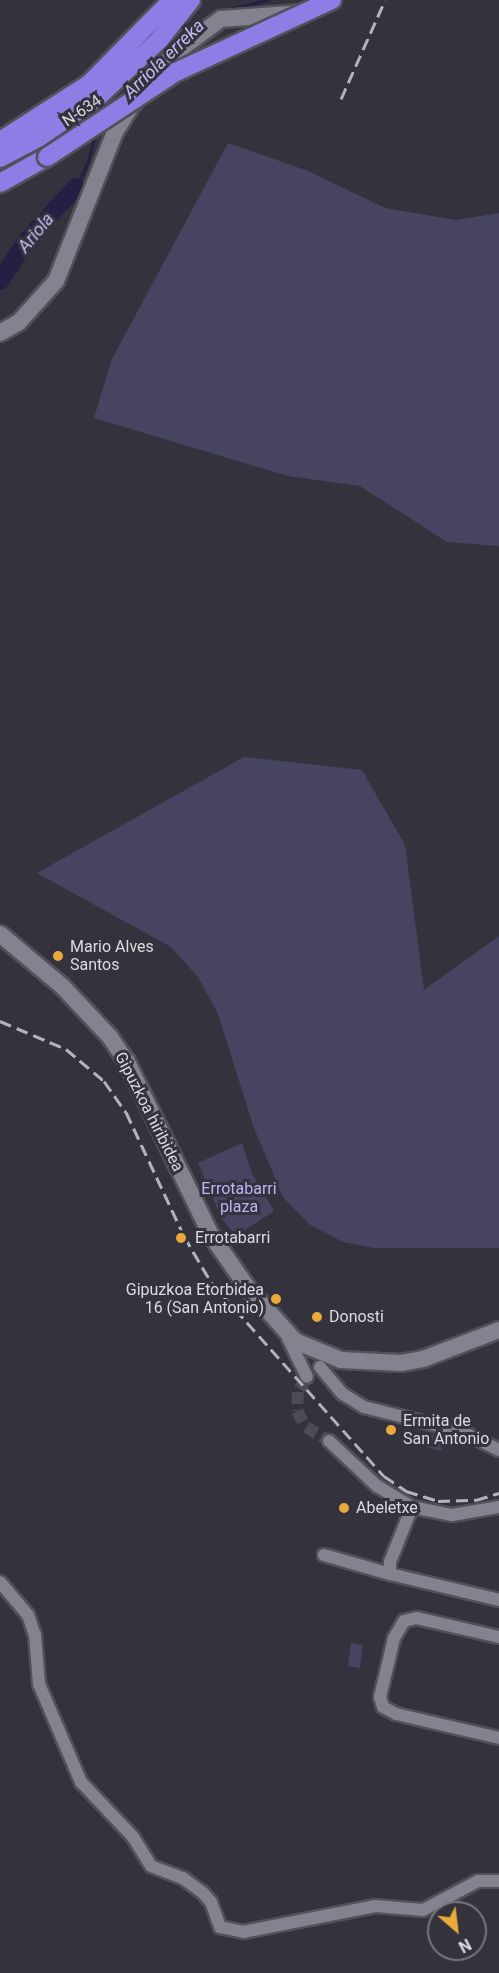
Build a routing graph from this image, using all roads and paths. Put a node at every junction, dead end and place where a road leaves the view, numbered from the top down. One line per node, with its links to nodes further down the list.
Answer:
1 (172, 0): 5 (highway)
2 (192, 0): 6 (highway)
3 (321, 0): 8 (street)
4 (332, 0): 7 (highway, N-634, bridge)
5 (0, 141)
6 (0, 158)
7 (0, 183)
8 (0, 333)
9 (0, 934): 10 (street, Gipuzkoa hiribidea)
10 (280, 1326): 12 (street, Gipuzkoa hiribidea); 14 (street)
11 (499, 1330): 12 (street, Gipuzkoa hiribidea)
12 (341, 1360): 13 (street); 14 (street)
13 (320, 1367): 14 (street); 16 (street)
14 (306, 1376)
15 (329, 1441): 17 (street)
16 (499, 1450)
17 (412, 1507): 18 (street); 20 (street)
18 (499, 1507)
19 (324, 1555): 20 (street)
20 (390, 1574): 22 (street)
21 (0, 1582): 25 (street)
22 (499, 1600)
23 (499, 1637): 24 (street)
24 (499, 1738)
25 (499, 1881)

